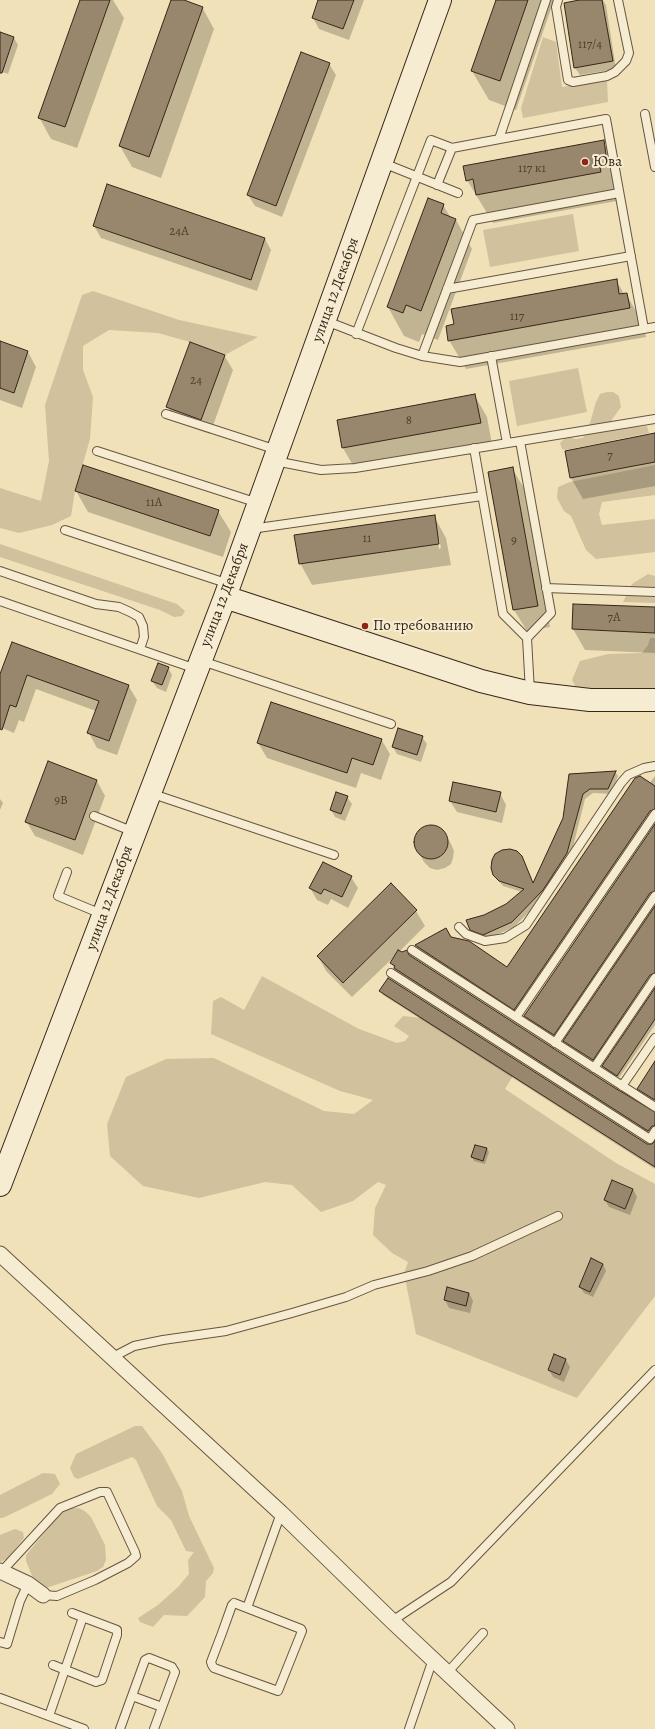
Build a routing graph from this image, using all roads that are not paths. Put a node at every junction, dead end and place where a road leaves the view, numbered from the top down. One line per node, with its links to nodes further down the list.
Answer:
1 (440, 0): 8 (main road, улица 12 Декабря)
2 (546, 0): 6 (lane)
3 (558, 0): 4 (lane)
4 (618, 0)
5 (645, 114): 9 (lane)
6 (499, 139): 7 (lane); 13 (lane)
7 (452, 148): 10 (lane); 11 (lane)
8 (382, 162): 10 (lane); 16 (main road, улица 12 Декабря)
9 (655, 168)
10 (416, 177): 11 (lane); 19 (lane)
11 (437, 185): 12 (lane)
12 (458, 193)
13 (619, 193): 14 (lane); 15 (lane)
14 (631, 256): 15 (lane); 18 (lane)
15 (447, 289): 20 (lane)
16 (325, 320): 19 (lane); 28 (main road, улица 12 Декабря)
17 (655, 326): 18 (lane)
18 (644, 328): 21 (lane)
19 (356, 334): 20 (lane)
20 (422, 356): 21 (lane)
21 (491, 356): 25 (lane)
22 (166, 414): 28 (lane)
23 (655, 418): 24 (lane)
24 (520, 441): 25 (lane); 34 (lane)
25 (507, 443): 26 (lane)
26 (474, 448): 28 (lane); 29 (lane)
27 (97, 451): 30 (lane)
28 (276, 456): 30 (main road, улица 12 Декабря)
29 (482, 496): 31 (lane); 38 (lane)
30 (258, 504): 31 (main road, улица 12 Декабря)
31 (250, 529): 35 (main road, улица 12 Декабря)
32 (65, 530): 35 (lane)
33 (0, 571): 39 (lane)
34 (546, 588): 36 (lane); 38 (lane)
35 (227, 591): 40 (main road, улица 12 Декабря); 41 (main road)
36 (655, 592)
37 (0, 601): 39 (lane)
38 (527, 638): 41 (lane)
39 (140, 649): 40 (lane)
40 (199, 665): 43 (lane); 45 (main road, улица 12 Декабря)
41 (530, 693): 42 (main road)
42 (655, 700)
43 (391, 724)
44 (655, 766): 53 (lane)
45 (150, 793): 48 (main road, улица 12 Декабря); 49 (lane)
46 (655, 814): 57 (lane)
47 (94, 816): 48 (lane)
48 (135, 832): 52 (main road, улица 12 Декабря)
49 (334, 856)
50 (67, 872): 52 (lane)
51 (655, 896): 59 (lane)
52 (104, 915): 64 (main road, улица 12 Декабря)
53 (459, 927)
54 (412, 950): 57 (lane)
55 (391, 974): 63 (lane)
56 (655, 978): 60 (lane)
57 (516, 1017): 59 (lane)
58 (655, 1038): 61 (lane)
59 (555, 1043): 60 (lane)
60 (594, 1068): 61 (lane)
61 (622, 1086): 62 (lane)
62 (655, 1107)
63 (655, 1131)
64 (0, 1185)
65 (558, 1216): 67 (lane)
66 (0, 1254): 67 (street)
67 (111, 1358): 69 (street)
68 (655, 1370): 76 (lane)
69 (281, 1513): 73 (lane); 76 (street)
70 (1, 1571): 71 (street); 72 (lane)
71 (28, 1584): 72 (street); 78 (lane)
72 (43, 1595)
73 (247, 1608): 73 (lane)
74 (72, 1613): 75 (lane)
75 (83, 1617): 81 (lane); 81 (lane)
76 (392, 1622): 79 (street)
77 (483, 1633): 82 (lane)
78 (0, 1642)
79 (433, 1659): 82 (street); 90 (lane)
80 (53, 1665): 81 (lane)
81 (65, 1670): 86 (lane)
82 (447, 1673): 91 (street)
83 (132, 1696): 85 (lane); 85 (lane); 88 (lane)
84 (0, 1698): 86 (lane)
85 (162, 1707): 89 (lane)
86 (49, 1716): 87 (lane)
87 (84, 1729)
88 (120, 1729)
89 (154, 1729)
90 (409, 1729)
91 (507, 1729)

